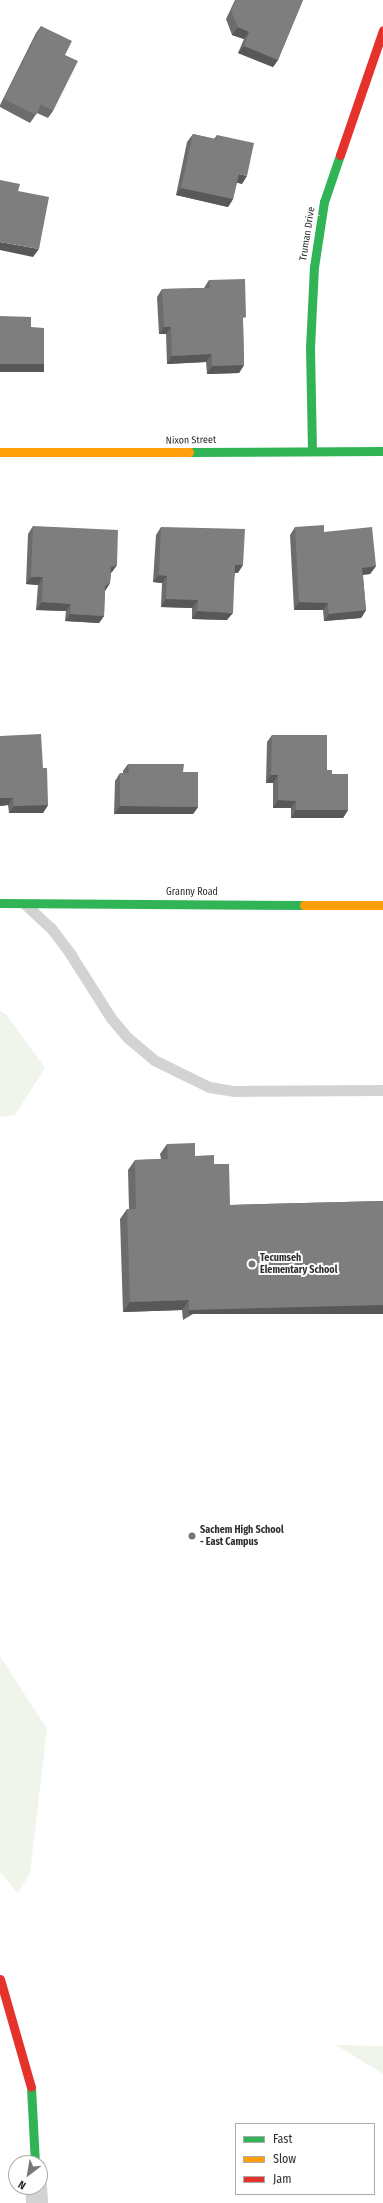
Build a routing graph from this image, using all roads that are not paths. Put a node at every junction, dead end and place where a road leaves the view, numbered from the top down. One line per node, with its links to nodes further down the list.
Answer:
1 (383, 30): 2 (street, Truman Drive)
2 (312, 450): 3 (street, Nixon Street); 4 (street, Nixon Street)
3 (383, 451)
4 (0, 452)
5 (0, 903): 6 (street, Granny Road)
6 (25, 903): 7 (street, Granny Road); 8 (lane)
7 (383, 905)
8 (383, 1090)
9 (0, 1979): 10 (street)
10 (35, 2155)

